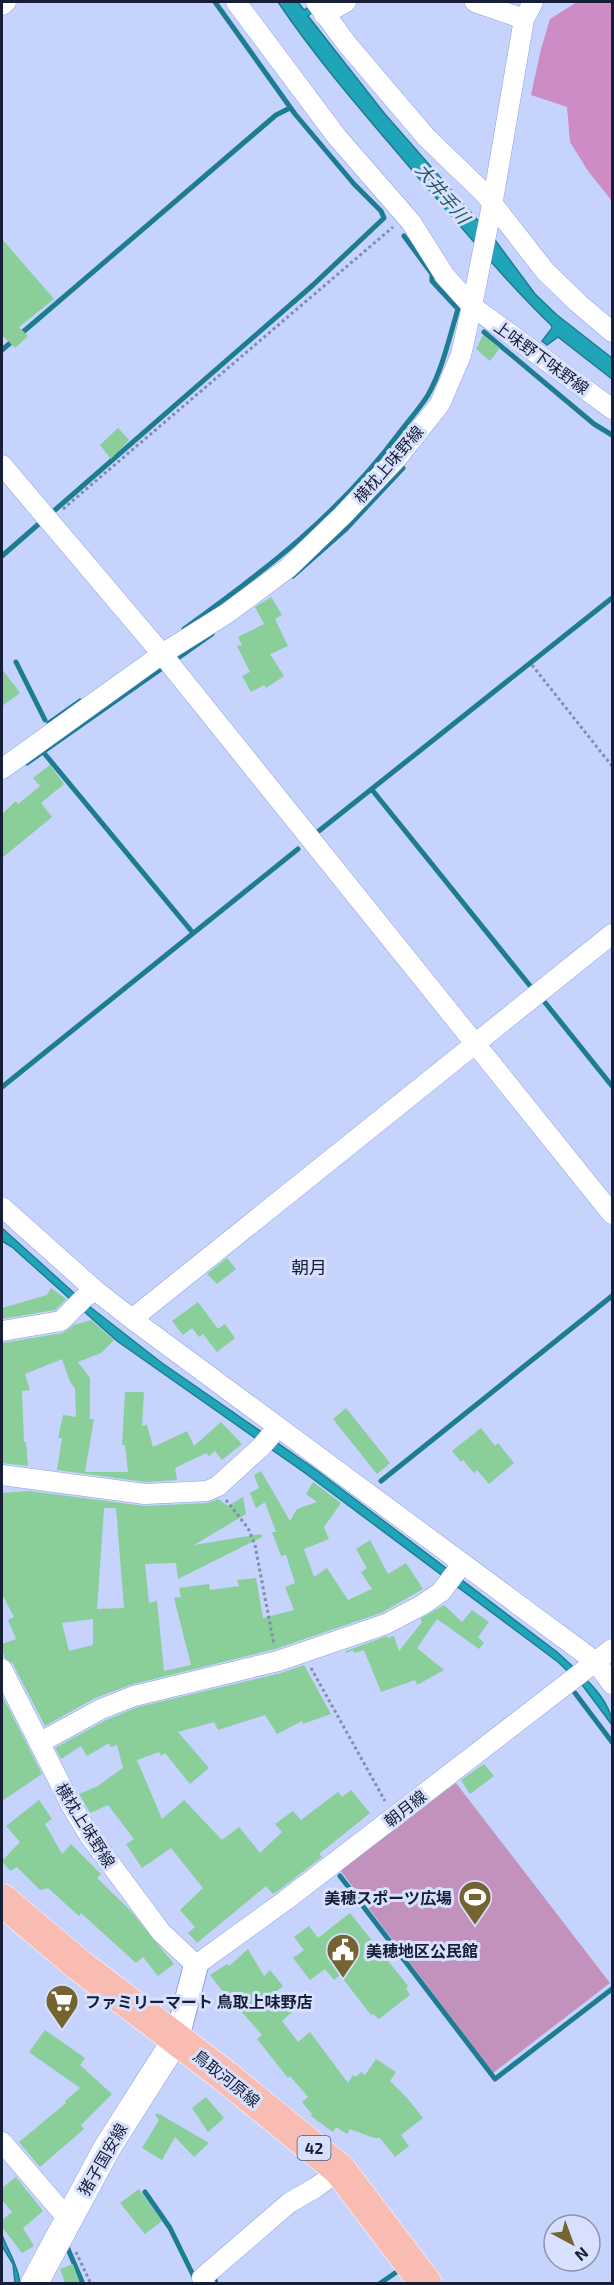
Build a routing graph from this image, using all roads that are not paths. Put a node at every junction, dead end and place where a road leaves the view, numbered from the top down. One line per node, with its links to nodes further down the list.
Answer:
1 (6, 2): 5 (street)
2 (236, 2): 9 (street, 上味野下味野線)
3 (346, 2): 6 (street)
4 (475, 2): 7 (street)
5 (2, 6)
6 (320, 8): 8 (street)
7 (528, 10): 8 (street, 横枕上味野線)
8 (492, 205): 9 (street, 横枕上味野線); 10 (street)
9 (472, 306): 11 (street, 上味野下味野線); 13 (street, 横枕上味野線)
10 (611, 329)
11 (612, 409)
12 (2, 465): 13 (street)
13 (162, 654): 14 (street, 横枕上味野線); 16 (street)
14 (2, 769)
15 (612, 934): 16 (street)
16 (476, 1043): 18 (street); 20 (street)
17 (2, 1207): 19 (street)
18 (612, 1214)
19 (95, 1290): 20 (street); 21 (street)
20 (132, 1319): 22 (street)
21 (2, 1331)
22 (278, 1427): 23 (street); 24 (street)
23 (2, 1475)
24 (462, 1564): 26 (street); 29 (street)
25 (612, 1649): 26 (street, 朝月線)
26 (596, 1662): 28 (street); 31 (street, 朝月線)
27 (2, 1669): 29 (street, 横枕上味野線)
28 (612, 1684)
29 (39, 1743): 31 (street, 横枕上味野線)
30 (2, 1900): 32 (main road, 鳥取河原線 / 42)
31 (196, 1965): 32 (street)
32 (177, 2038): 34 (main road, 鳥取河原線 / 42); 35 (main road, 猪子国安線)
33 (2, 2142): 35 (street)
34 (340, 2170): 37 (street); 38 (main road, 鳥取河原線 / 42)
35 (65, 2224): 36 (main road, 猪子国安線)
36 (34, 2283)
37 (205, 2283)
38 (426, 2283)

